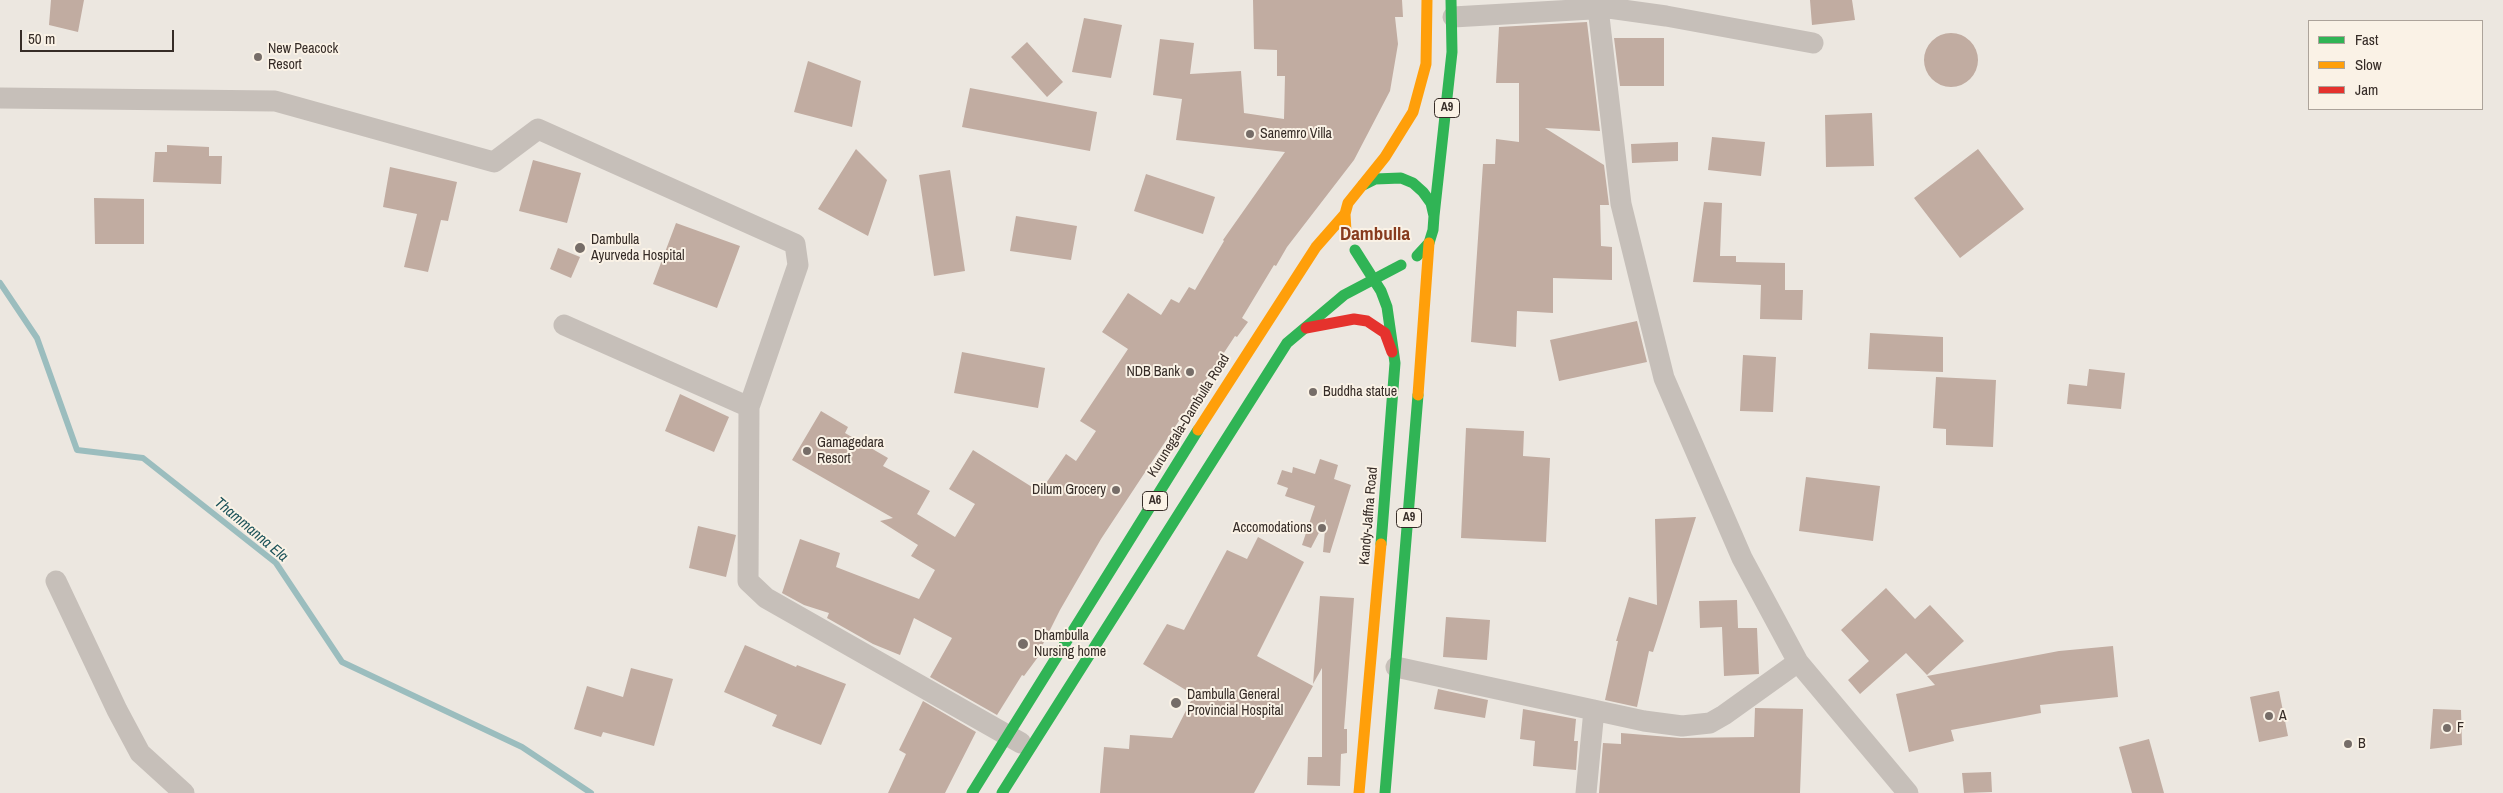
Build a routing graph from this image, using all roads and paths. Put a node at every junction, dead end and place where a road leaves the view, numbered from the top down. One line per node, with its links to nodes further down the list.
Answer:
1 (1427, 0): 6 (highway, A9)
2 (1452, 8): 3 (street); 8 (highway, A9)
3 (1598, 8): 4 (street); 19 (street)
4 (1813, 43)
5 (0, 98): 16 (street)
6 (1363, 185): 7 (highway); 8 (highway)
7 (1345, 214): 10 (highway); 18 (highway, Kurunegala-Dambulla Road / A6)
8 (1434, 216): 9 (highway)
9 (1429, 243): 11 (highway); 20 (highway, A9)
10 (1355, 250): 11 (highway); 12 (highway, Kandy-Jaffna Road / A9)
11 (1401, 265): 12 (highway, Kurunegala-Dambulla Road / A6)
12 (1373, 278): 14 (highway, Kurunegala-Dambulla Road / A6); 15 (highway, Kandy-Jaffna Road / A9)
13 (564, 325): 16 (street)
14 (1301, 328): 15 (highway); 18 (highway, Kurunegala-Dambulla Road / A6)
15 (1395, 363): 27 (highway, Kandy-Jaffna Road / A9)
16 (749, 407): 22 (street)
17 (56, 581): 24 (street)
18 (1083, 641): 22 (highway, Kurunegala-Dambulla Road / A6); 23 (highway, Kurunegala-Dambulla Road / A6)
19 (1798, 662): 21 (street); 30 (street)
20 (1396, 667): 21 (street); 28 (highway, A9)
21 (1594, 710): 29 (street)
22 (1007, 735): 23 (street); 25 (highway, Kurunegala-Dambulla Road / A6)
23 (1030, 748): 26 (highway, Kurunegala-Dambulla Road / A6)
24 (184, 793)
25 (972, 793)
26 (1002, 793)
27 (1360, 793)
28 (1385, 793)
29 (1586, 793)
30 (1908, 793)

